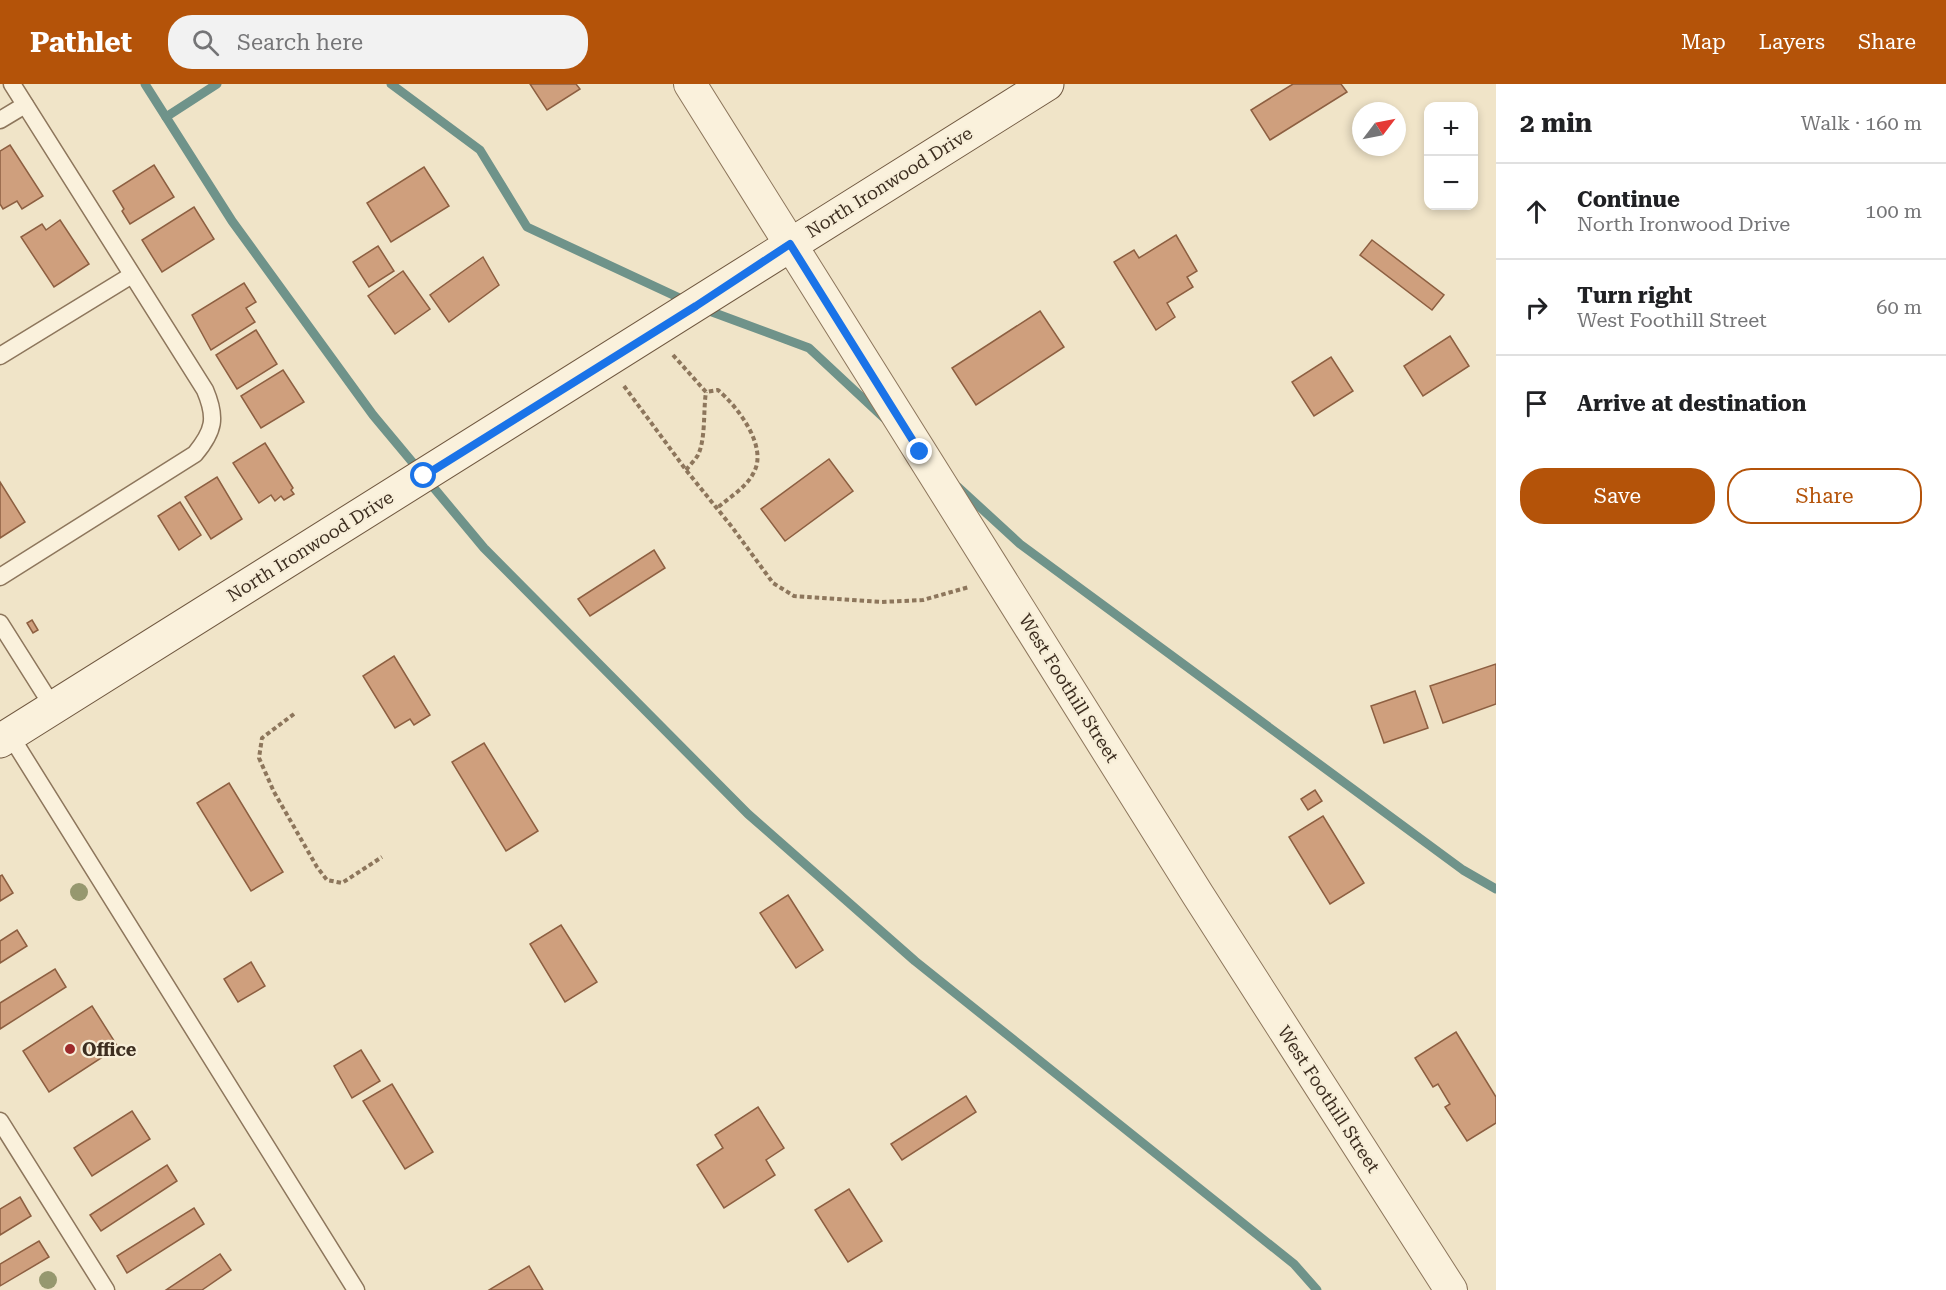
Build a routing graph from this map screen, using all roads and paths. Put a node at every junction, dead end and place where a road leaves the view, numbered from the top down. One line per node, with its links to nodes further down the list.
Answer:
1 (12, 84): 4 (lane)
2 (690, 84): 6 (street, West Foothill Street)
3 (1047, 84): 6 (street, North Ironwood Drive)
4 (25, 105): 5 (lane); 7 (lane)
5 (0, 120)
6 (790, 244): 8 (street, North Ironwood Drive); 14 (street, West Foothill Street)
7 (132, 275): 9 (lane); 15 (lane)
8 (653, 332): 10 (street, North Ironwood Drive); 11 (path)
9 (0, 356)
10 (606, 361): 12 (path); 17 (street, North Ironwood Drive)
11 (706, 392): 12 (path); 13 (path)
12 (686, 470): 13 (path)
13 (717, 508): 14 (path)
14 (996, 573): 24 (street, West Foothill Street)
15 (0, 577)
16 (0, 622): 17 (lane)
17 (53, 707): 19 (street, North Ironwood Drive)
18 (294, 714): 20 (path)
19 (5, 738): 23 (lane)
20 (382, 857)
21 (0, 1121): 22 (lane)
22 (106, 1290)
23 (356, 1290)
24 (1451, 1290)

